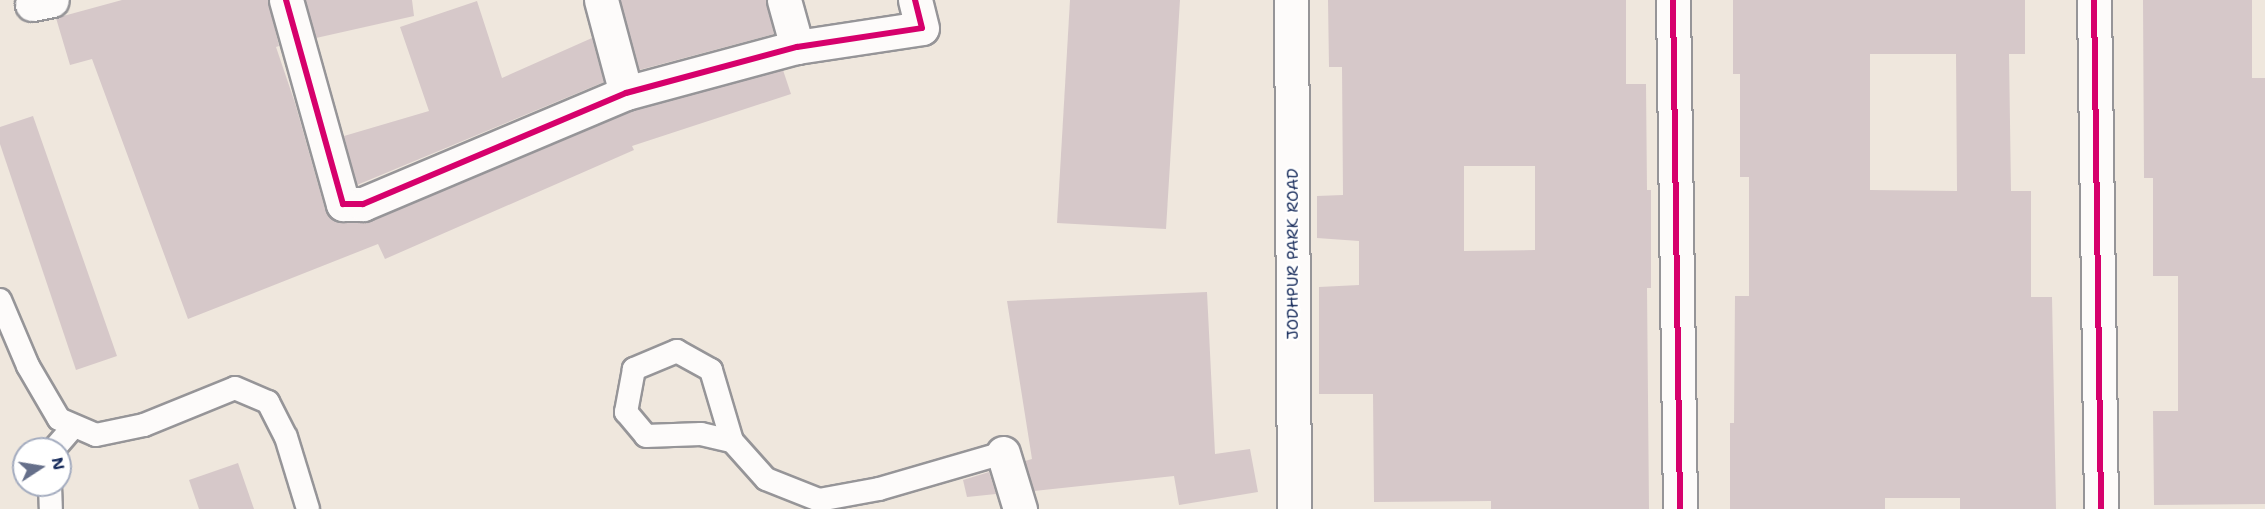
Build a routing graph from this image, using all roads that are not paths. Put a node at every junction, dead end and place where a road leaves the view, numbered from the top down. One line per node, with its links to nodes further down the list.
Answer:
1 (286, 0): 9 (street)
2 (601, 0): 9 (street)
3 (784, 0): 8 (street)
4 (915, 0): 8 (street)
5 (1291, 0): 17 (street, JODHPUR PARK ROAD)
6 (1673, 0): 18 (street)
7 (2094, 0): 19 (street)
8 (797, 47): 9 (street)
9 (626, 93)
10 (0, 300): 11 (lane)
11 (74, 426): 12 (lane); 15 (lane)
12 (64, 437)
13 (732, 441): 13 (lane); 14 (lane)
14 (1003, 453): 16 (street)
15 (308, 509)
16 (1020, 509)
17 (1294, 509)
18 (1680, 509)
19 (2101, 509)

